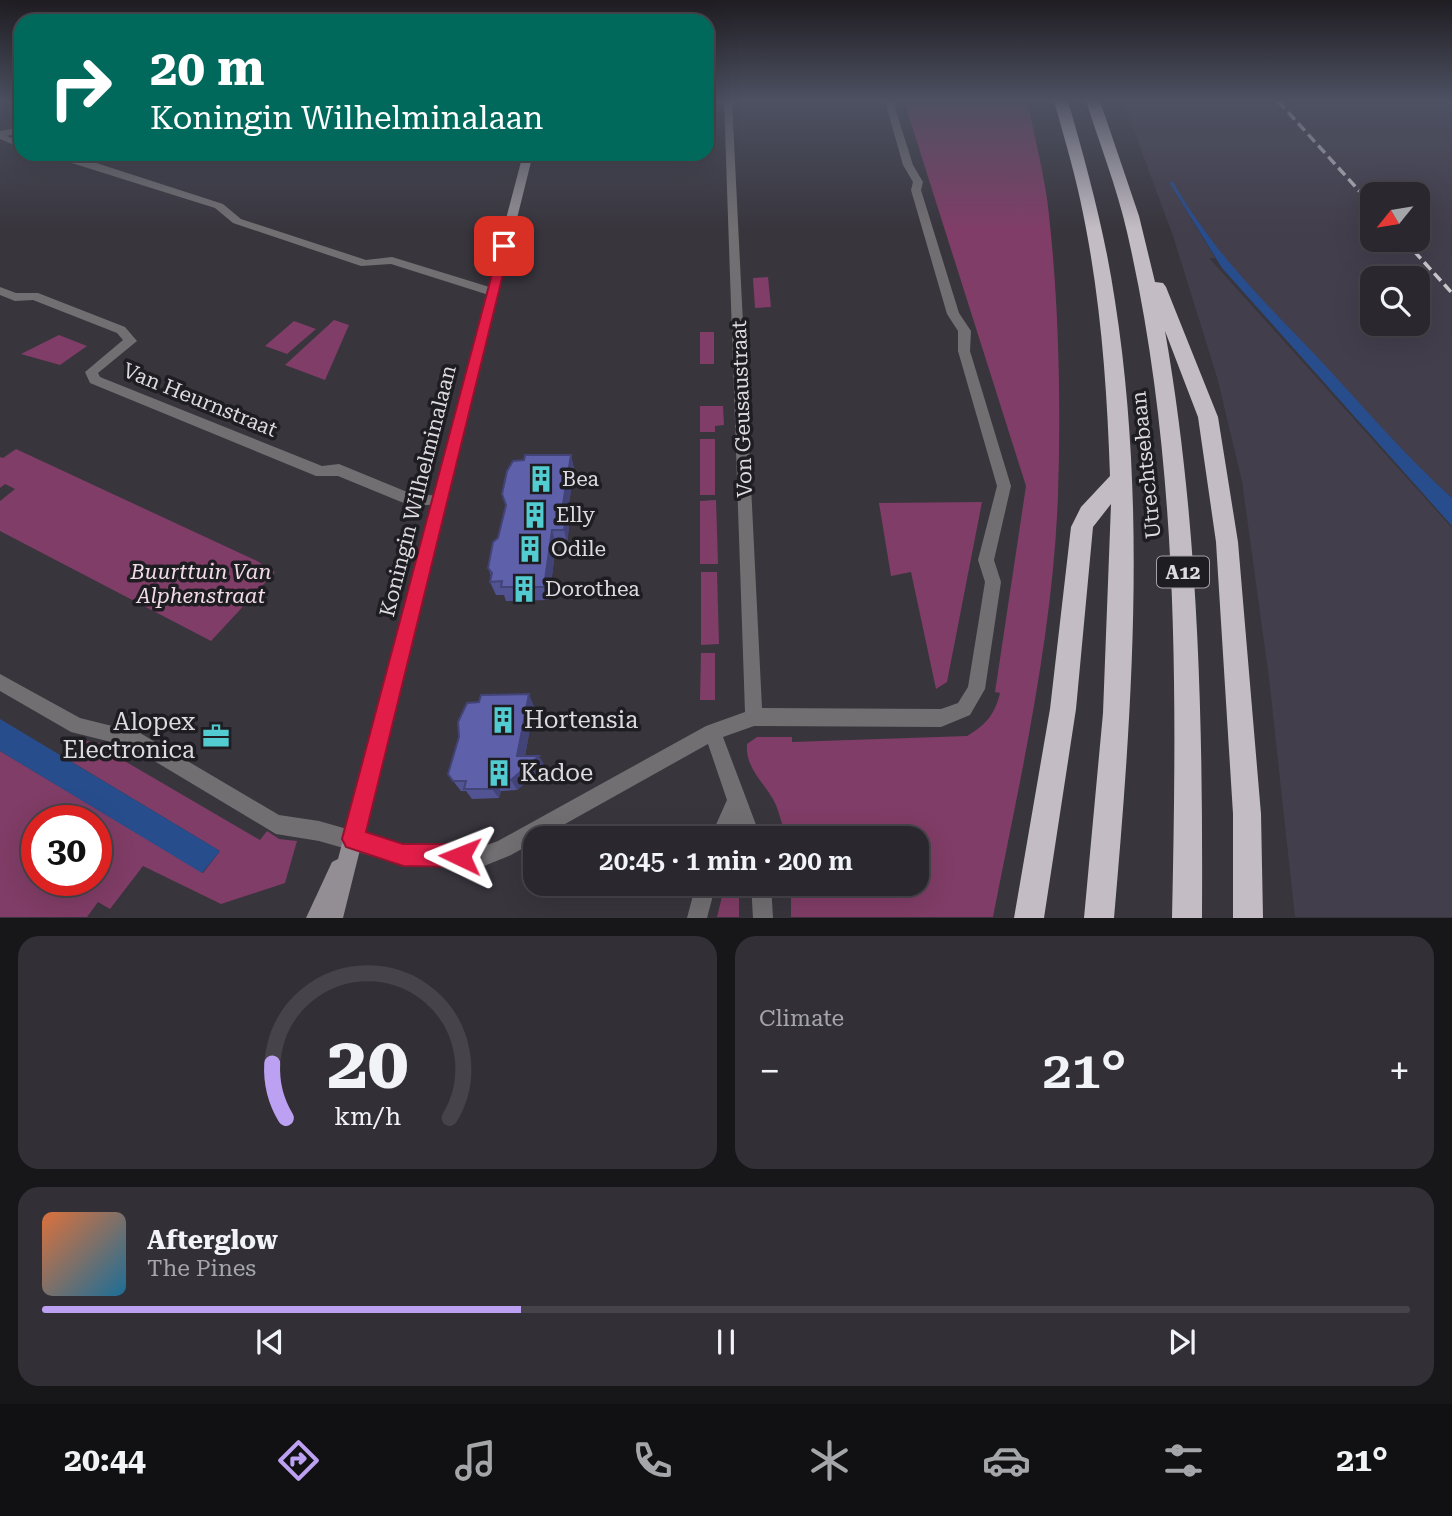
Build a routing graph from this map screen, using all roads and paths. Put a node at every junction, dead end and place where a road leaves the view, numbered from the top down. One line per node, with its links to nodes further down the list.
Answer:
1 (730, 144): 13 (street, Von Geusaustraat)
2 (902, 144): 13 (street)
3 (1074, 144): 10 (highway, Utrechtsebaan)
4 (1107, 144): 7 (highway, Utrechtsebaan / A12)
5 (94, 161): 9 (street)
6 (522, 161): 9 (street, Koningin Wilhelminalaan)
7 (1135, 230): 27 (highway, Utrechtsebaan / A12); 28 (highway, A12)
8 (0, 291): 11 (street, Van Heurnstraat)
9 (492, 292): 11 (street, Koningin Wilhelminalaan)
10 (1122, 477): 25 (highway); 26 (highway, Utrechtsebaan)
11 (439, 500): 18 (street, Koningin Wilhelminalaan)
12 (0, 682): 18 (street)
13 (754, 717): 14 (street)
14 (712, 732): 15 (street); 18 (street)
15 (736, 802): 16 (street); 17 (street)
16 (725, 826)
17 (746, 826)
18 (353, 839): 21 (street, Koningin Wilhelminalaan); 22 (street, Koningin Wilhelminalaan)
19 (703, 896): 23 (street)
20 (762, 896): 24 (street)
21 (316, 918)
22 (333, 918)
23 (697, 918)
24 (763, 918)
25 (1030, 918)
26 (1099, 918)
27 (1187, 918)
28 (1248, 918)

